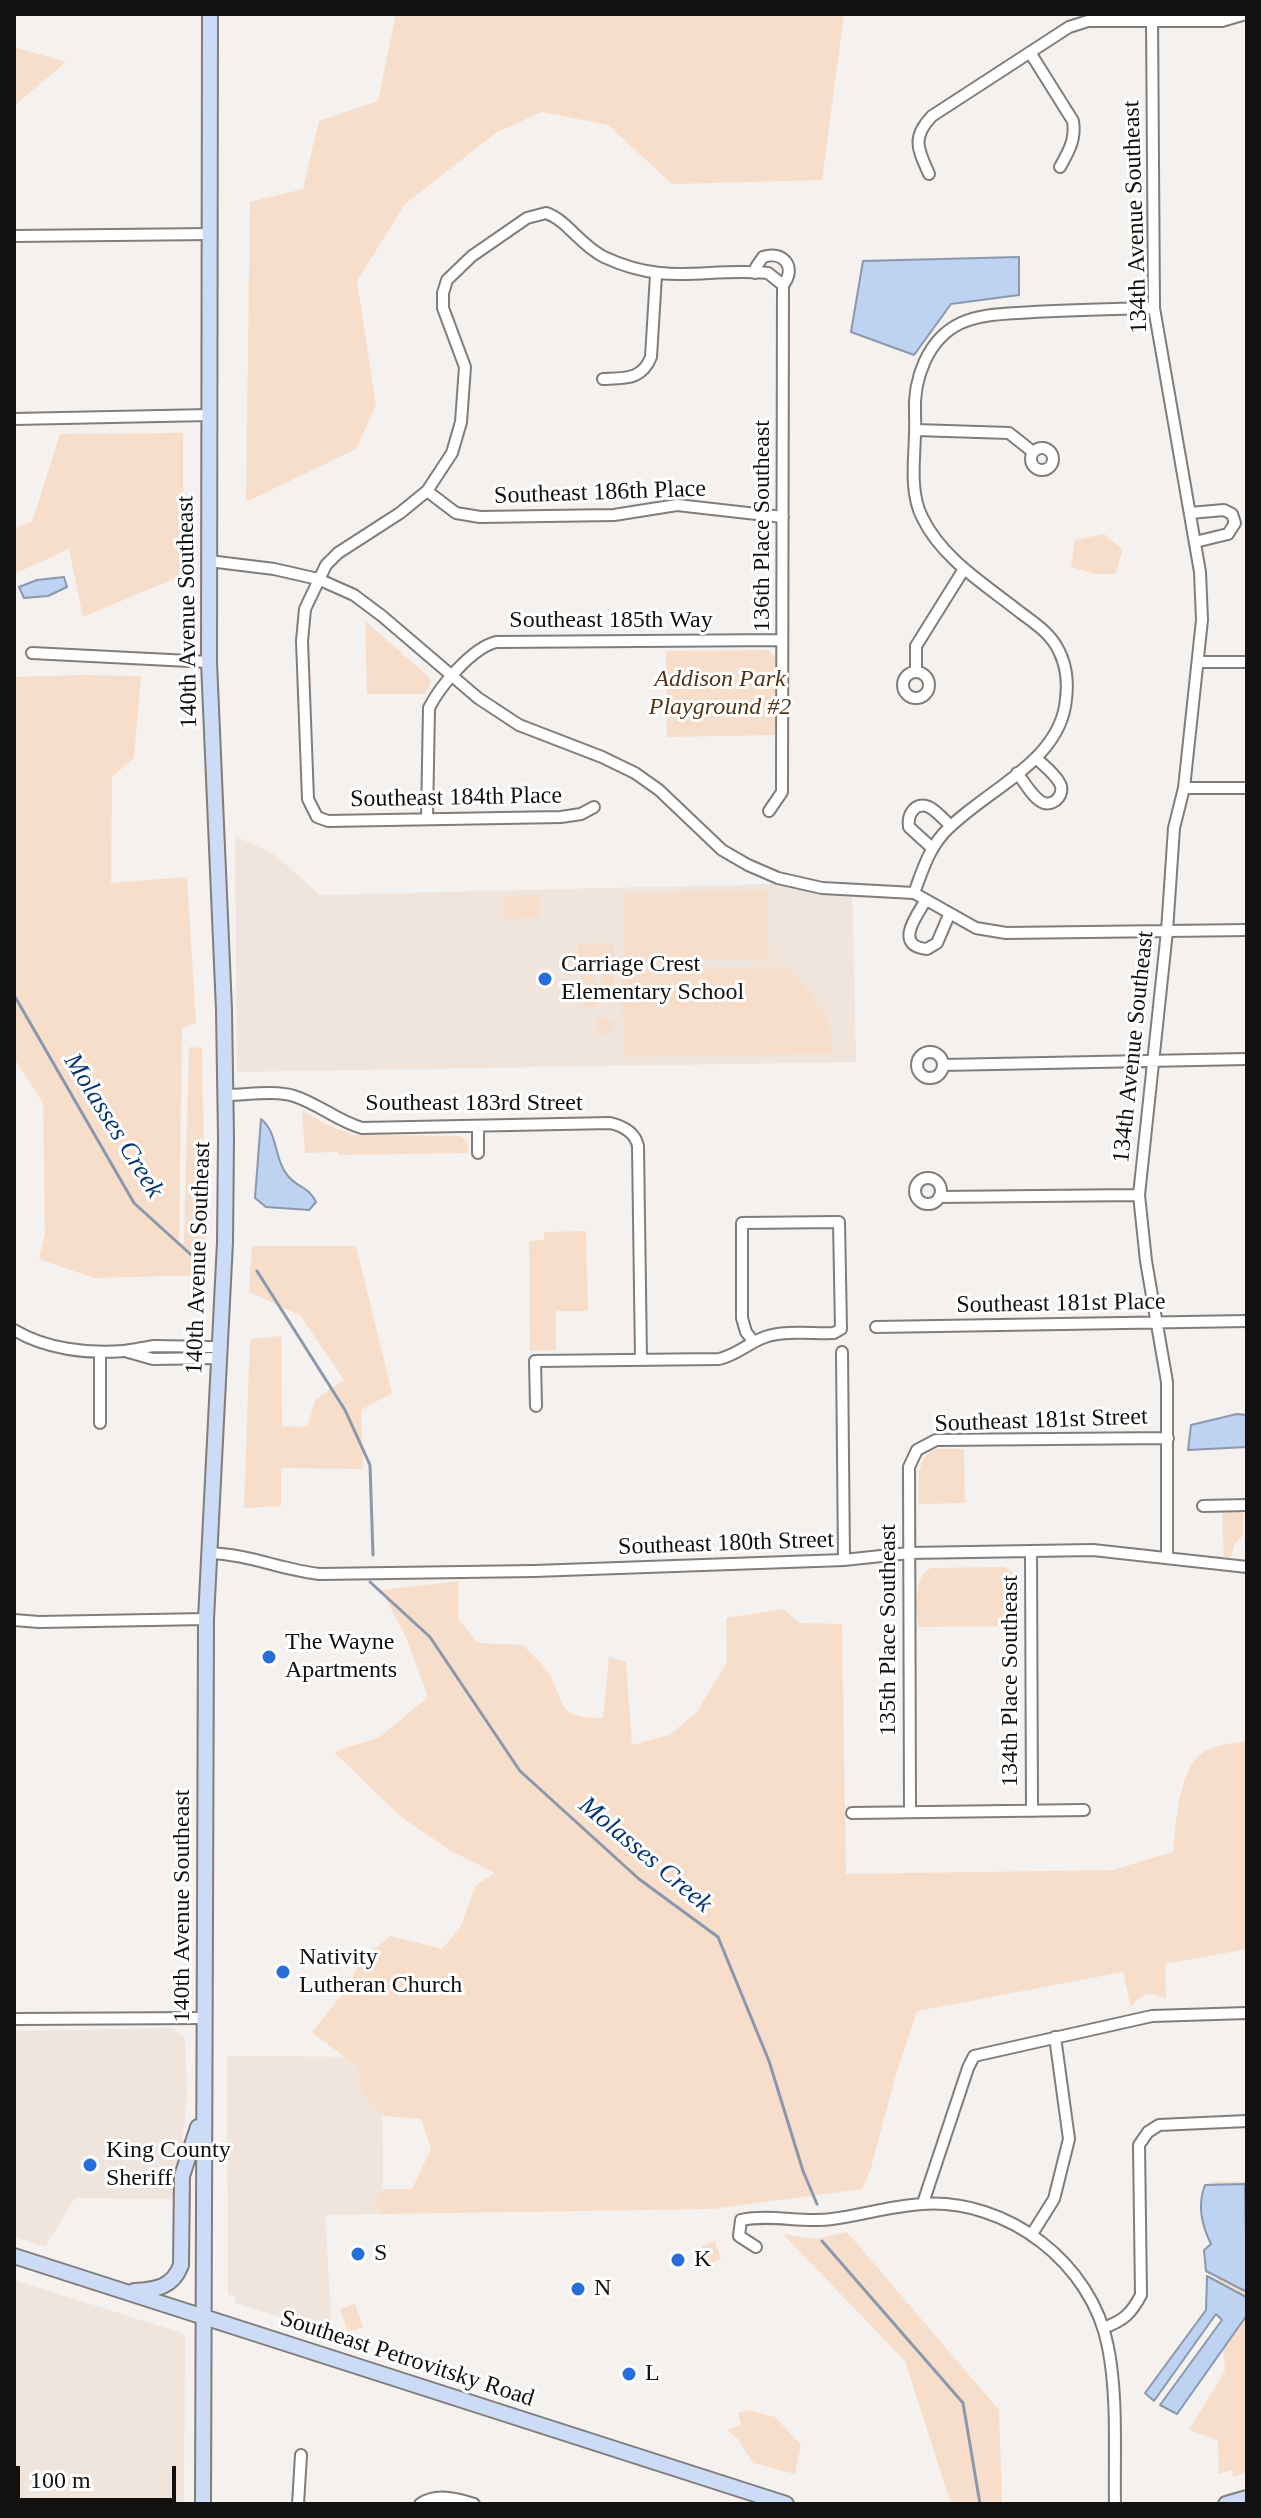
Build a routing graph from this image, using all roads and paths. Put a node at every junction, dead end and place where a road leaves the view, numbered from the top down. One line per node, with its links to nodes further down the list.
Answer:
1 (210, 14): 7 (main road, 140th Avenue Southeast)
2 (1246, 14): 3 (street)
3 (1152, 17): 4 (street); 12 (street, 134th Avenue Southeast)
4 (1031, 54): 5 (street); 6 (street)
5 (1060, 167)
6 (929, 174)
7 (211, 234): 8 (street); 14 (main road, 140th Avenue Southeast)
8 (14, 236)
9 (755, 273): 10 (street); 11 (street); 11 (street, 136th Place Southeast)
10 (656, 275): 13 (street); 18 (street)
11 (783, 285): 20 (street, 136th Place Southeast)
12 (1154, 308): 16 (street); 19 (street, 134th Avenue Southeast)
13 (603, 379)
14 (209, 415): 15 (street); 22 (main road, 140th Avenue Southeast)
15 (14, 419)
16 (916, 430): 17 (street); 23 (street)
17 (1033, 452)
18 (427, 491): 20 (street, Southeast 186th Place); 24 (street)
19 (1190, 513): 21 (street, 134th Avenue Southeast); 21 (street)
20 (783, 517): 25 (street, 136th Place Southeast)
21 (1195, 542): 28 (street, 134th Avenue Southeast)
22 (209, 561): 24 (street); 27 (main road, 140th Avenue Southeast)
23 (964, 569): 30 (street); 32 (street)
24 (318, 579): 31 (street); 38 (street, Southeast 184th Place)
25 (782, 640): 31 (street, Southeast 185th Way); 37 (street, 136th Place Southeast)
26 (32, 653): 27 (street)
27 (209, 662): 49 (main road, 140th Avenue Southeast)
28 (1199, 662): 29 (street); 34 (street, 134th Avenue Southeast)
29 (1247, 662)
30 (916, 672)
31 (453, 676): 38 (street, Southeast 185th Way); 41 (street)
32 (1036, 758): 33 (street); 33 (street)
33 (1017, 773): 39 (street)
34 (1184, 788): 35 (street); 45 (street, 134th Avenue Southeast)
35 (1247, 788)
36 (594, 807): 38 (street, Southeast 184th Place)
37 (769, 811)
38 (427, 818)
39 (951, 826): 40 (street); 40 (street)
40 (932, 848): 41 (street)
41 (914, 893): 42 (street)
42 (926, 900): 43 (street); 43 (street)
43 (949, 915): 45 (street)
44 (1247, 930): 45 (street)
45 (1167, 931): 47 (street, 134th Avenue Southeast)
46 (1247, 1059): 47 (street)
47 (1154, 1060): 48 (street); 52 (street, 134th Avenue Southeast)
48 (943, 1065)
49 (226, 1095): 50 (street, Southeast 183rd Street); 60 (main road, 140th Avenue Southeast)
50 (478, 1126): 51 (street); 62 (street, Southeast 183rd Street)
51 (478, 1153)
52 (1139, 1195): 53 (street); 55 (street, 134th Avenue Southeast)
53 (939, 1197)
54 (1247, 1321): 55 (street, Southeast 181st Place)
55 (1157, 1323): 56 (street, Southeast 181st Place); 65 (street, 134th Avenue Southeast)
56 (876, 1327)
57 (14, 1330): 59 (street)
58 (754, 1342): 58 (street); 62 (street)
59 (100, 1352): 60 (street); 64 (street)
60 (218, 1352): 70 (main road, 140th Avenue Southeast)
61 (842, 1352): 73 (street)
62 (641, 1360): 63 (street)
63 (536, 1406)
64 (100, 1423)
65 (1168, 1438): 66 (street, Southeast 181st Street); 72 (street, 134th Avenue Southeast)
66 (917, 1450): 71 (street, 135th Place Southeast)
67 (1247, 1505): 68 (street)
68 (1203, 1506)
69 (1031, 1551): 71 (street, Southeast 180th Street); 72 (street, Southeast 180th Street); 78 (street, 134th Place Southeast)
70 (208, 1553): 73 (street, Southeast 180th Street); 75 (main road, 140th Avenue Southeast)
71 (909, 1553): 73 (street, Southeast 180th Street); 79 (street, 135th Place Southeast)
72 (1167, 1556): 74 (street, Southeast 180th Street)
73 (844, 1560)
74 (1247, 1567)
75 (206, 1619): 76 (street); 82 (main road, 140th Avenue Southeast)
76 (14, 1620)
77 (1084, 1810): 78 (street)
78 (1032, 1811): 79 (street)
79 (910, 1812): 80 (street)
80 (852, 1813)
81 (1247, 2013): 84 (street)
82 (204, 2018): 83 (street); 85 (main road, 140th Avenue Southeast)
83 (14, 2019)
84 (1055, 2037): 87 (street); 88 (street)
85 (204, 2112): 91 (main road); 92 (main road, 140th Avenue Southeast)
86 (1247, 2121): 93 (street)
87 (923, 2203): 88 (street); 89 (street)
88 (1032, 2234): 93 (street)
89 (756, 2247)
90 (14, 2256): 91 (main road, Southeast Petrovitsky Road)
91 (128, 2291): 92 (main road, Southeast Petrovitsky Road)
92 (202, 2318): 96 (main road, 140th Avenue Southeast); 100 (main road, Southeast Petrovitsky Road)
93 (1103, 2328): 101 (street)
94 (301, 2455): 97 (street)
95 (1247, 2498): 102 (main road)
96 (203, 2504)
97 (298, 2504)
98 (420, 2504): 99 (street)
99 (474, 2504)
100 (786, 2504)
101 (1115, 2504)
102 (1226, 2504)

